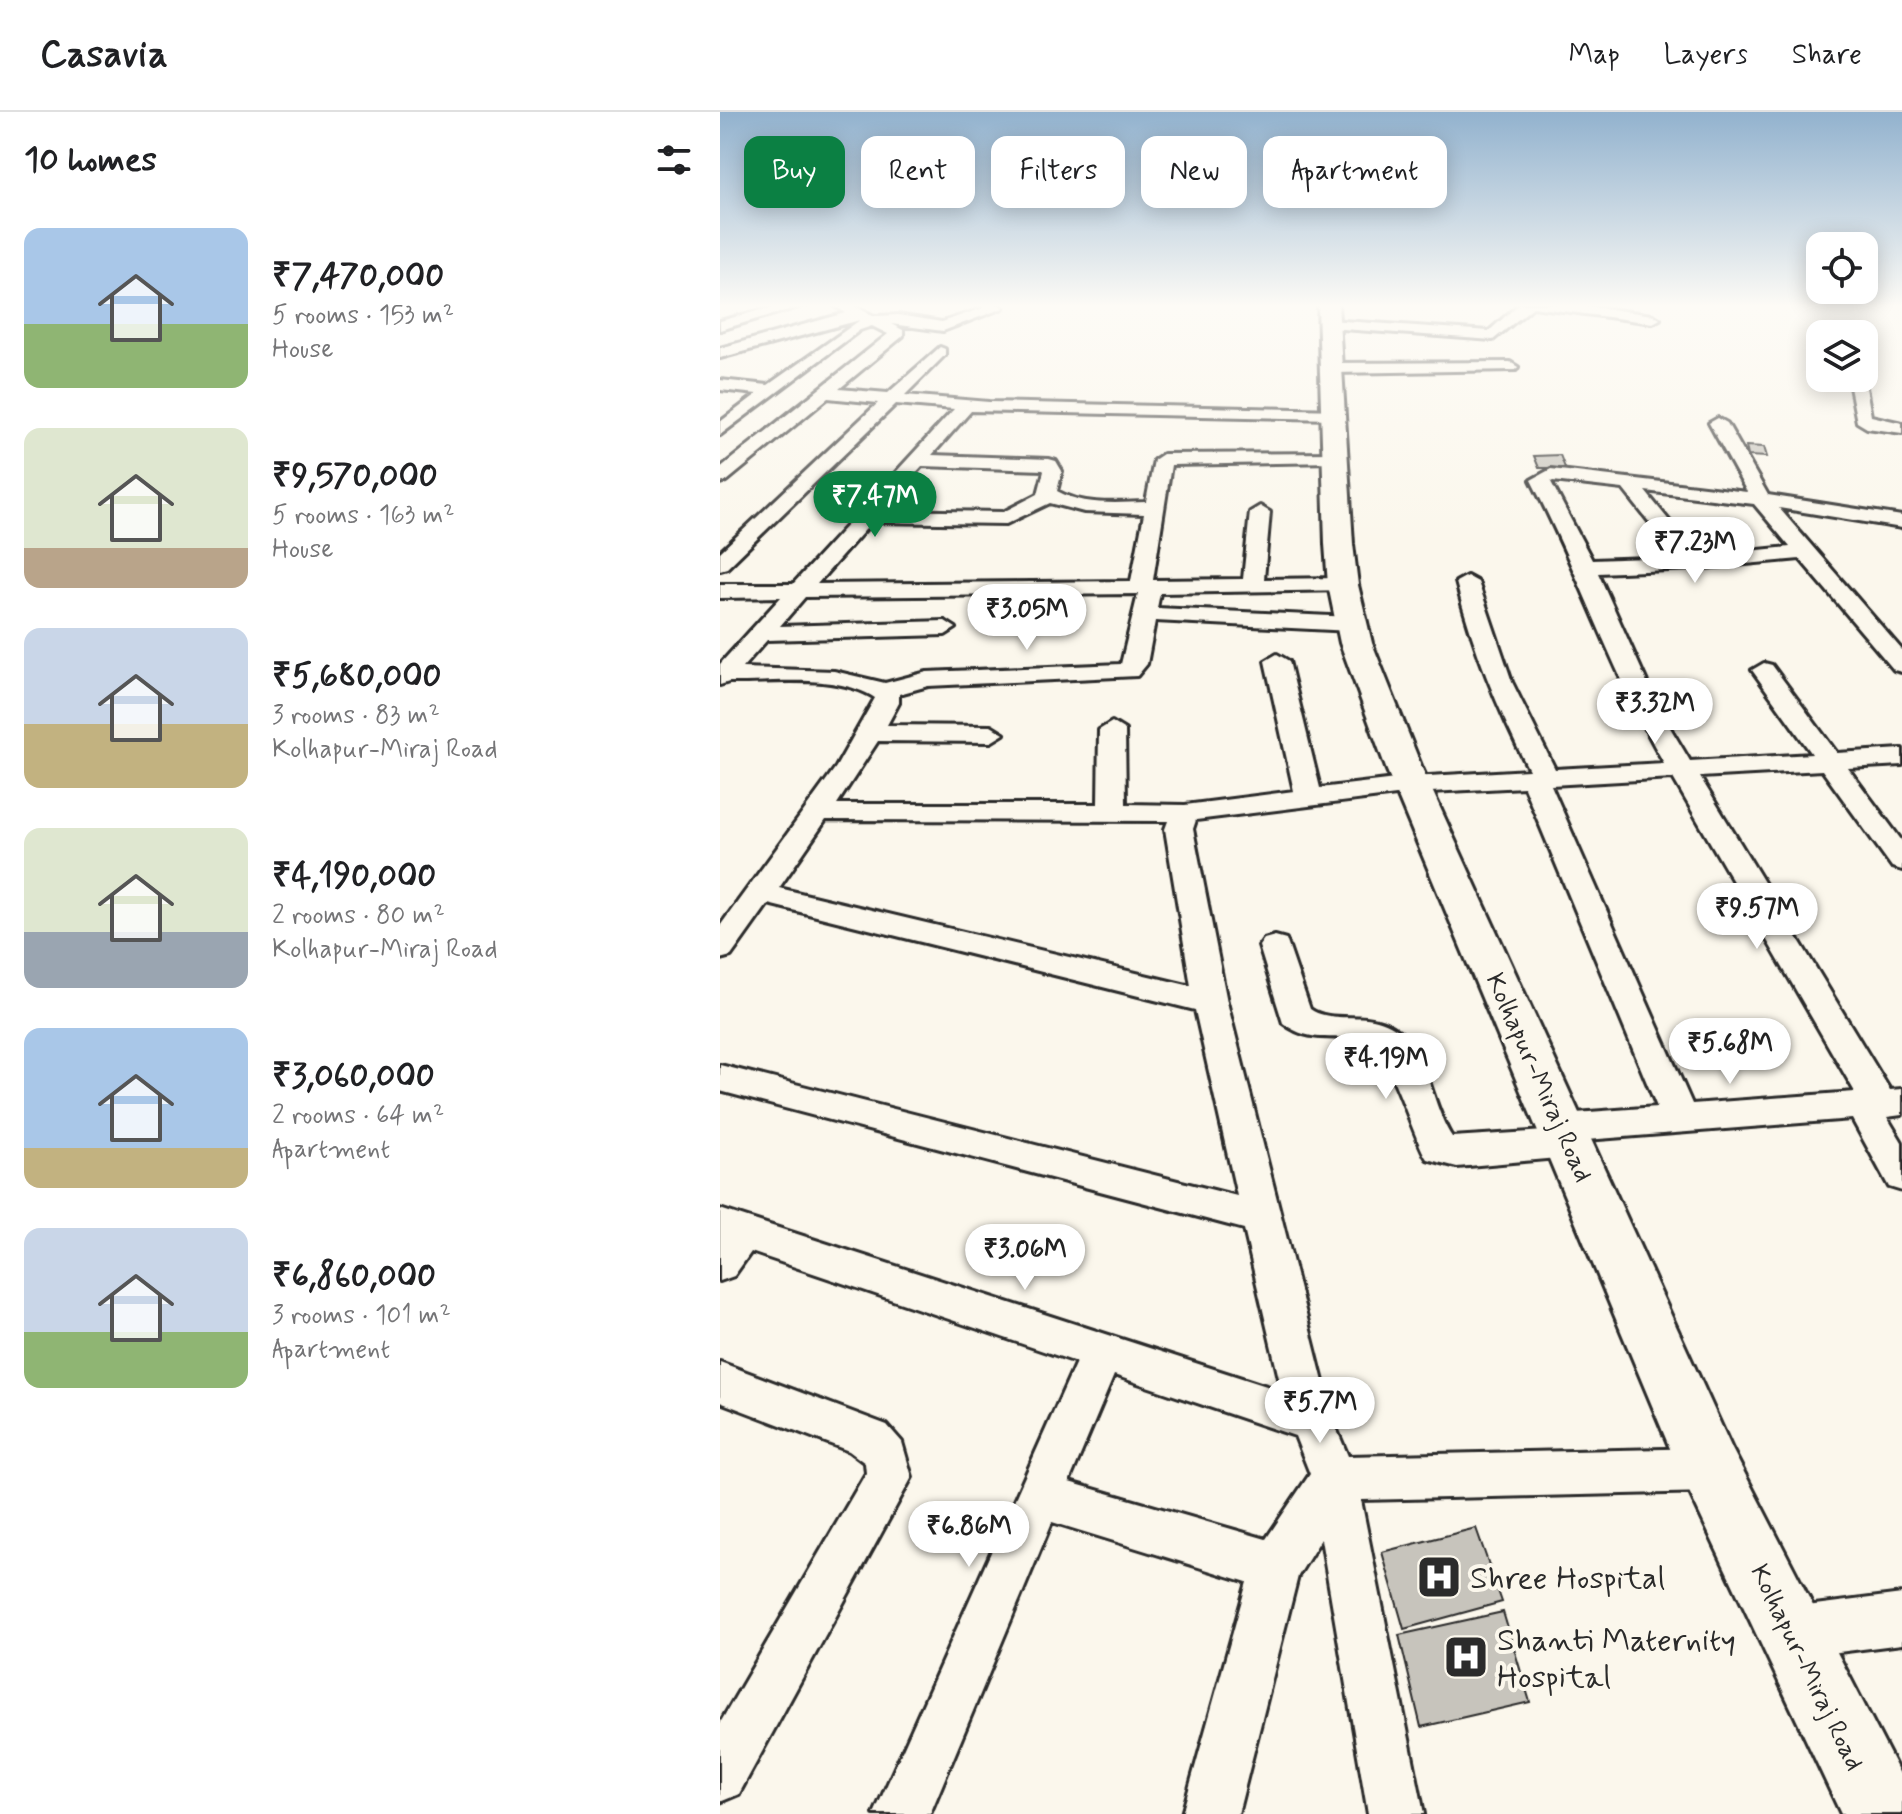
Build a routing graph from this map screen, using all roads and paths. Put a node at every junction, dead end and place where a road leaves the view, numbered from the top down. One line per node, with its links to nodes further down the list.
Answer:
1 (782, 383): 9 (street)
2 (835, 383): 10 (street)
3 (907, 383): 11 (street)
4 (1213, 383): 12 (street)
5 (1311, 383): 22 (street)
6 (1333, 383): 35 (highway, Kolhapur-Miraj Road)
7 (720, 385): 9 (street)
8 (1859, 392): 14 (street)
9 (770, 393): 10 (street); 15 (street)
10 (821, 395): 11 (street); 18 (street)
11 (891, 398): 12 (street); 28 (street)
12 (967, 405): 17 (street)
13 (1718, 423): 21 (street)
14 (1902, 428)
15 (720, 430)
16 (1614, 457): 19 (street)
17 (915, 460): 20 (street); 24 (street)
18 (720, 477)
19 (1622, 480): 21 (street); 27 (street); 29 (street)
20 (1049, 496): 22 (street); 24 (street)
21 (1761, 500): 25 (street); 26 (street)
22 (1153, 508): 32 (street)
23 (1260, 512): 31 (street)
24 (866, 516): 33 (street)
25 (1902, 522)
26 (1804, 552): 27 (street); 40 (street)
27 (1692, 563): 29 (street)
28 (720, 564)
29 (1584, 567): 49 (street)
30 (1467, 582): 50 (street)
31 (1253, 586): 32 (street); 35 (street)
32 (1145, 587): 33 (street); 36 (street)
33 (802, 590): 34 (street); 38 (street)
34 (720, 591)
35 (1348, 604): 36 (street); 51 (highway, Kolhapur-Miraj Road)
36 (1145, 614): 43 (street)
37 (945, 628): 38 (street)
38 (763, 633): 42 (street)
39 (1277, 661): 52 (street)
40 (1902, 665)
41 (1764, 670): 48 (street)
42 (721, 677): 43 (street)
43 (883, 691): 45 (street)
44 (1112, 730): 53 (street)
45 (869, 733): 46 (street); 54 (street)
46 (991, 734)
47 (1902, 757): 48 (street)
48 (1833, 761): 49 (street); 56 (street)
49 (1682, 769): 50 (street); 62 (street)
50 (1540, 778): 51 (street); 63 (street)
51 (1412, 785): 52 (street); 64 (highway, Kolhapur-Miraj Road)
52 (1309, 798): 55 (street)
53 (1112, 811): 54 (street); 55 (street)
54 (816, 812): 57 (street)
55 (1185, 813): 60 (street)
56 (1902, 861)
57 (758, 892): 59 (street); 60 (street)
58 (1275, 946): 64 (street)
59 (720, 949)
60 (1210, 1002): 66 (street)
61 (720, 1078): 66 (street)
62 (1881, 1104): 63 (street); 65 (street)
63 (1681, 1121): 64 (street)
64 (1565, 1135): 71 (highway, Kolhapur-Miraj Road)
65 (1902, 1176)
66 (1261, 1218): 70 (street)
67 (728, 1240): 68 (street)
68 (1102, 1352): 70 (street); 73 (street)
69 (720, 1382): 77 (street)
70 (1311, 1421): 72 (street)
71 (1710, 1470): 72 (street); 76 (highway, Kolhapur-Miraj Road)
72 (1334, 1478): 74 (street); 80 (street)
73 (1040, 1496): 74 (street); 78 (street)
74 (1276, 1566): 79 (street)
75 (1902, 1619): 76 (street)
76 (1791, 1633): 81 (highway, Kolhapur-Miraj Road)
77 (720, 1775)
78 (902, 1814)
79 (1210, 1814)
80 (1396, 1814)
81 (1880, 1814)

